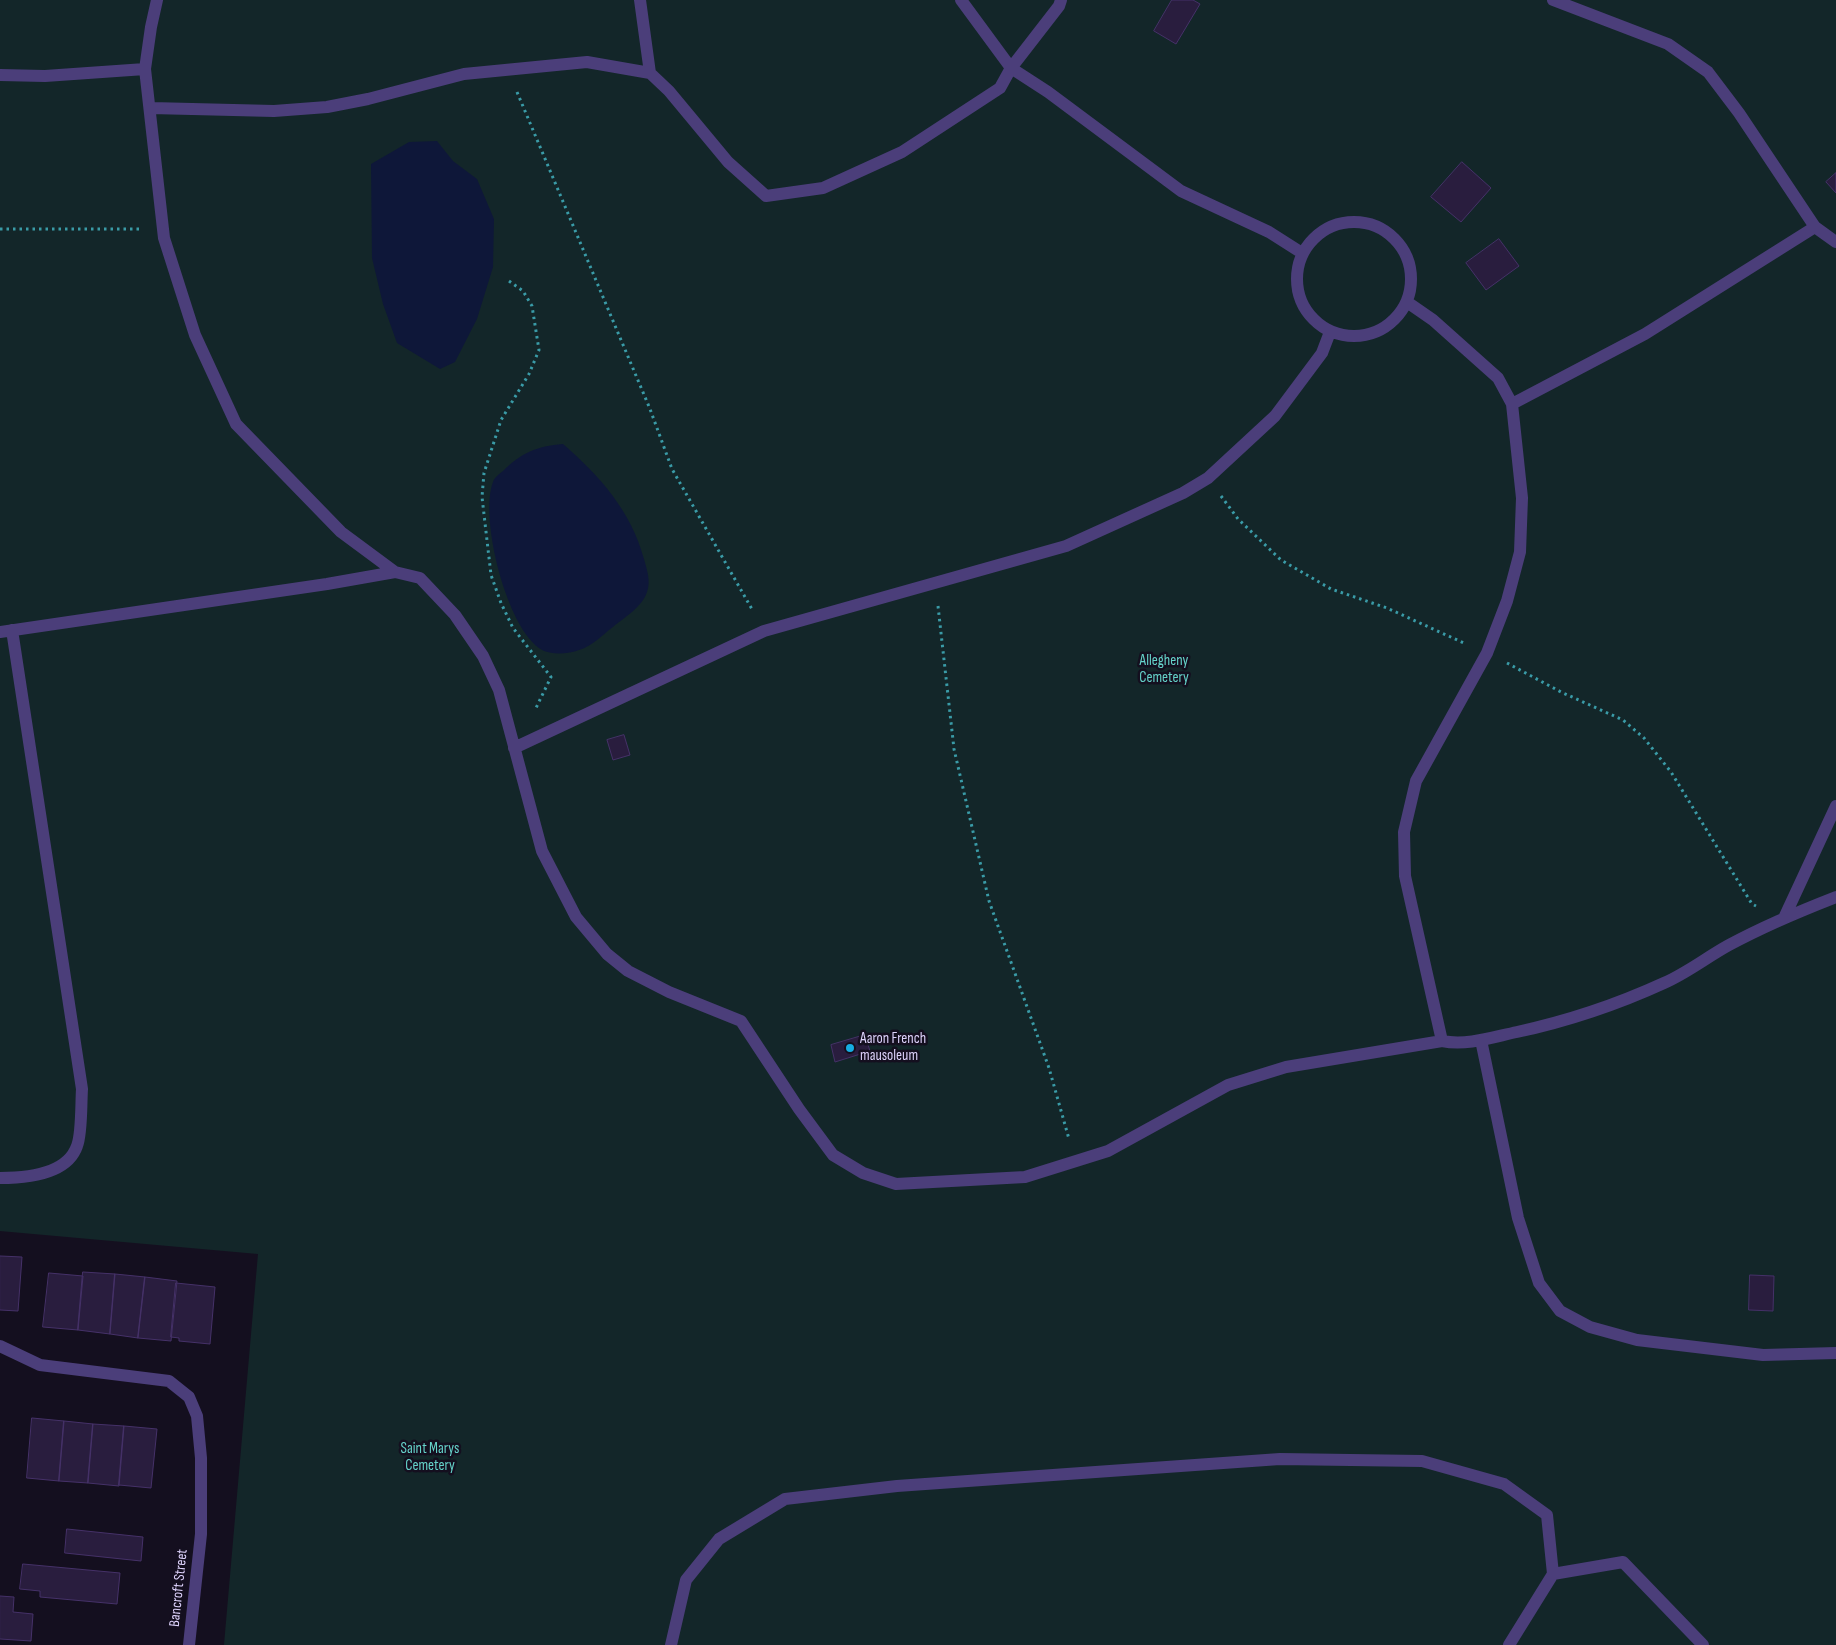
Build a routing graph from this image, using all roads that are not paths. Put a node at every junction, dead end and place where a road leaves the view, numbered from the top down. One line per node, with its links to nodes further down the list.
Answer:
1 (157, 0): 7 (street)
2 (640, 0): 8 (street)
3 (961, 0): 6 (street)
4 (1061, 0): 6 (street)
5 (1553, 0): 11 (street)
6 (1010, 68): 8 (street); 13 (street)
7 (146, 69): 9 (street); 10 (street)
8 (650, 73): 10 (street)
9 (0, 76)
10 (151, 108): 17 (street)
11 (1814, 227): 12 (street); 16 (street)
12 (1836, 242)
13 (1302, 253): 14 (street); 15 (street)
14 (1407, 302): 15 (street); 16 (street)
15 (1330, 332): 19 (street)
16 (1512, 404): 24 (street)
17 (395, 572): 18 (street); 19 (street)
18 (6, 631): 25 (street)
19 (514, 748): 24 (street)
20 (1836, 806): 22 (street)
21 (1836, 897): 22 (street)
22 (1784, 918): 23 (street)
23 (1481, 1040): 24 (street); 27 (street)
24 (1442, 1041)
25 (0, 1178)
26 (0, 1346): 29 (street, Bancroft Street)
27 (1836, 1353)
28 (1553, 1574): 30 (street); 31 (street); 32 (street)
29 (188, 1645)
30 (671, 1645)
31 (1508, 1645)
32 (1703, 1645)

